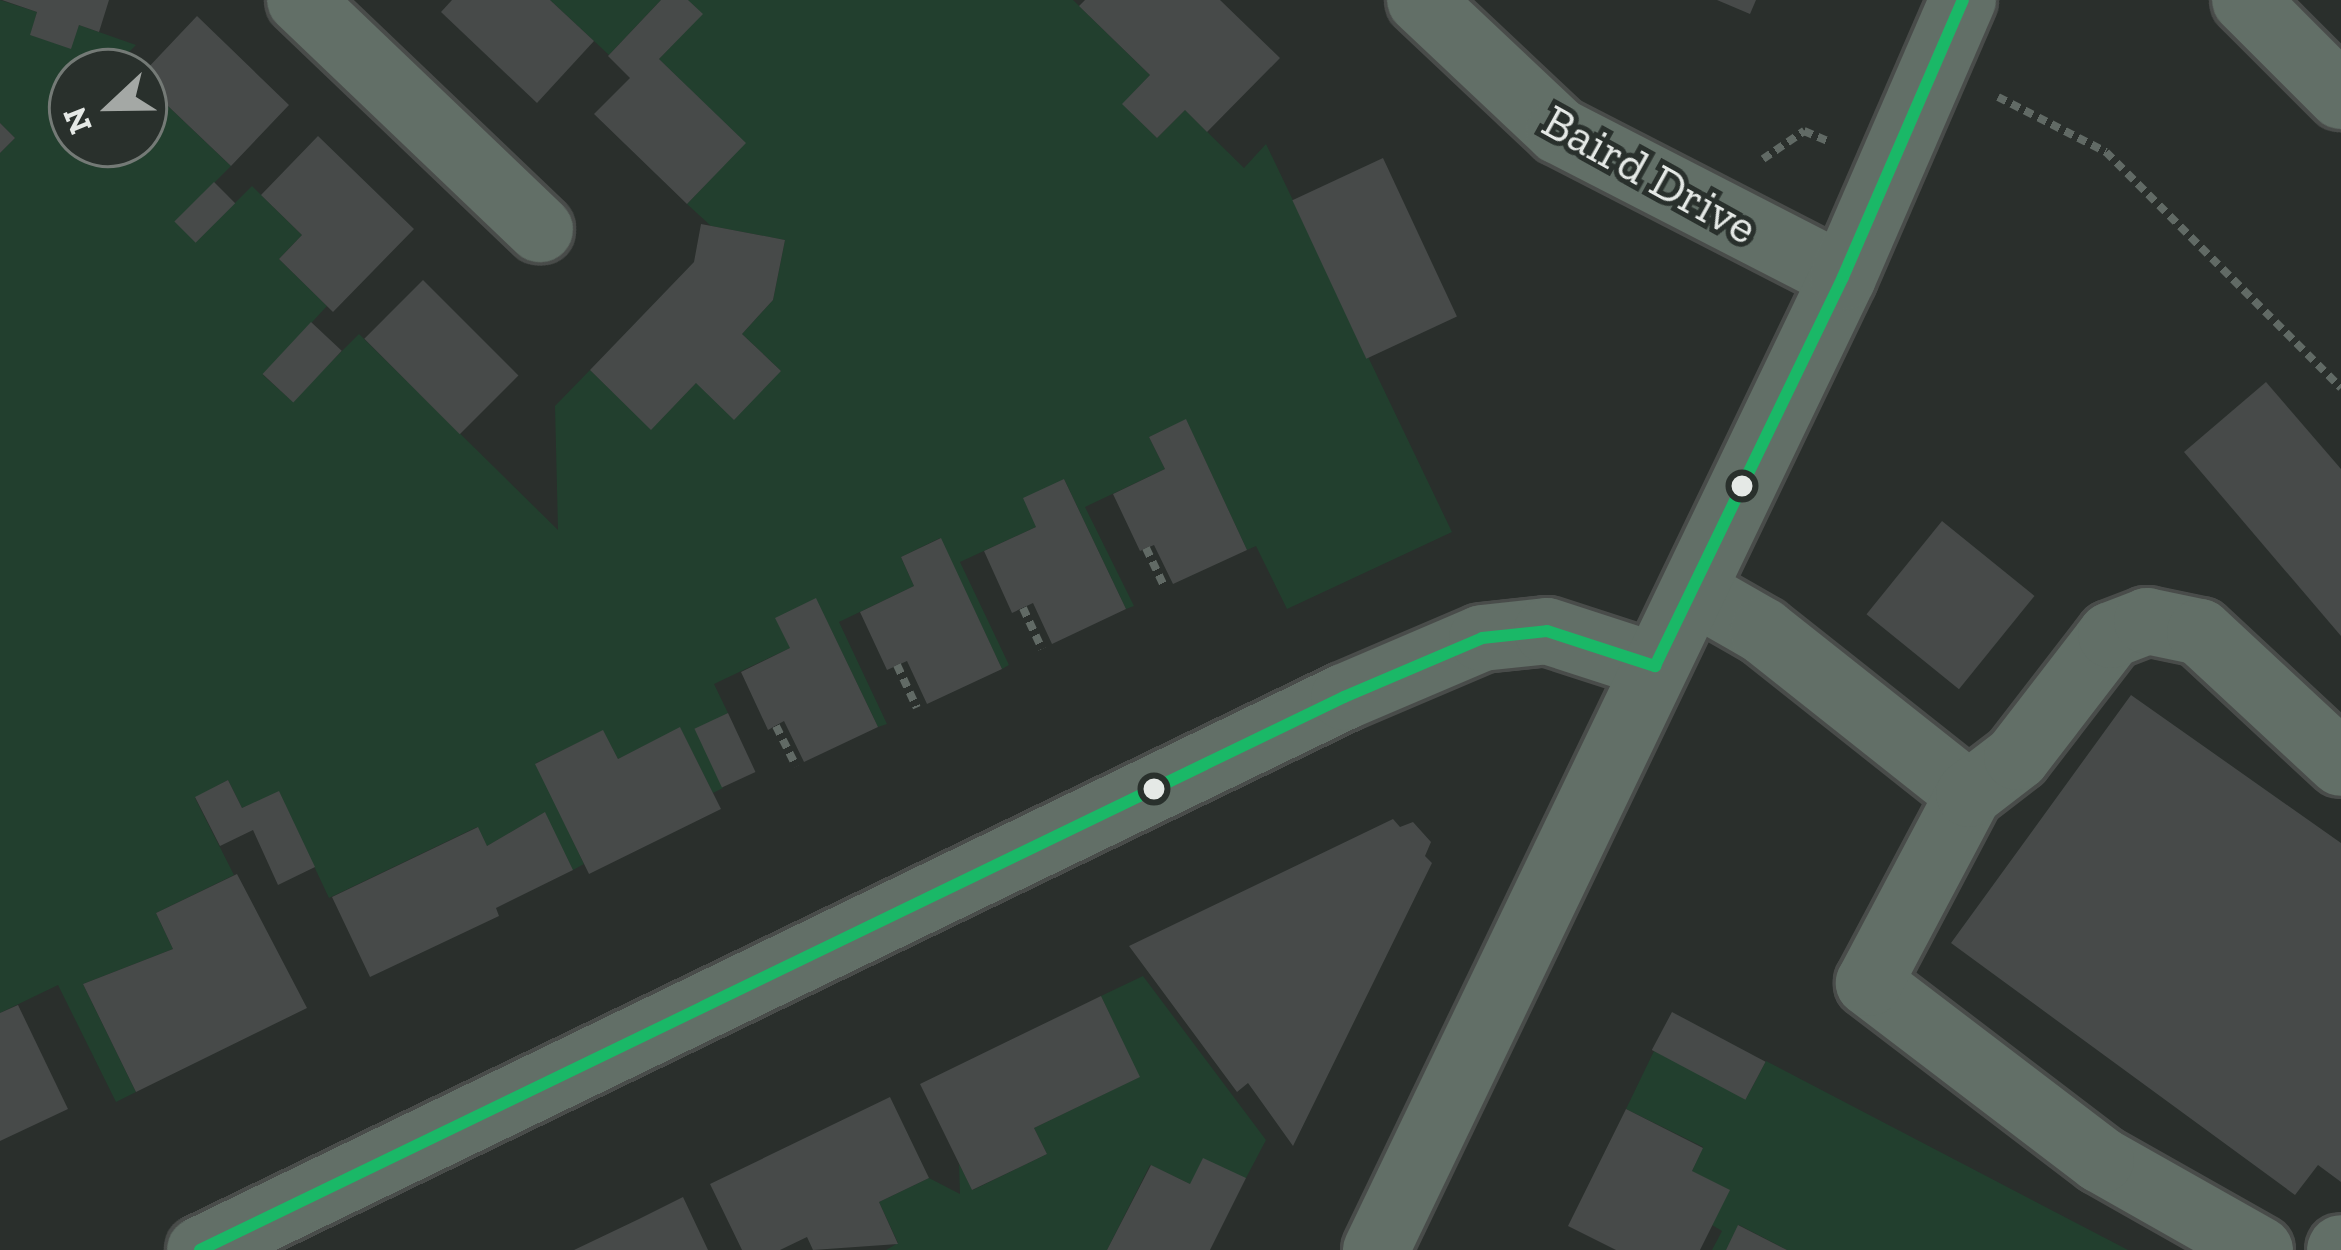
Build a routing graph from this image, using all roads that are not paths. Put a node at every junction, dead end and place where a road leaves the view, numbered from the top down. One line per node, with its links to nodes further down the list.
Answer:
1 (300, 0): 6 (street)
2 (1420, 0): 7 (street, Baird Drive)
3 (1963, 0): 7 (street)
4 (2245, 0): 5 (street)
5 (2341, 96)
6 (540, 229)
7 (1843, 278): 8 (street)
8 (1695, 592): 9 (street); 11 (street)
9 (1655, 666): 12 (street); 13 (street)
10 (2341, 763): 11 (street)
11 (1969, 794): 14 (street)
12 (200, 1250)
13 (1376, 1250)
14 (2260, 1250)

